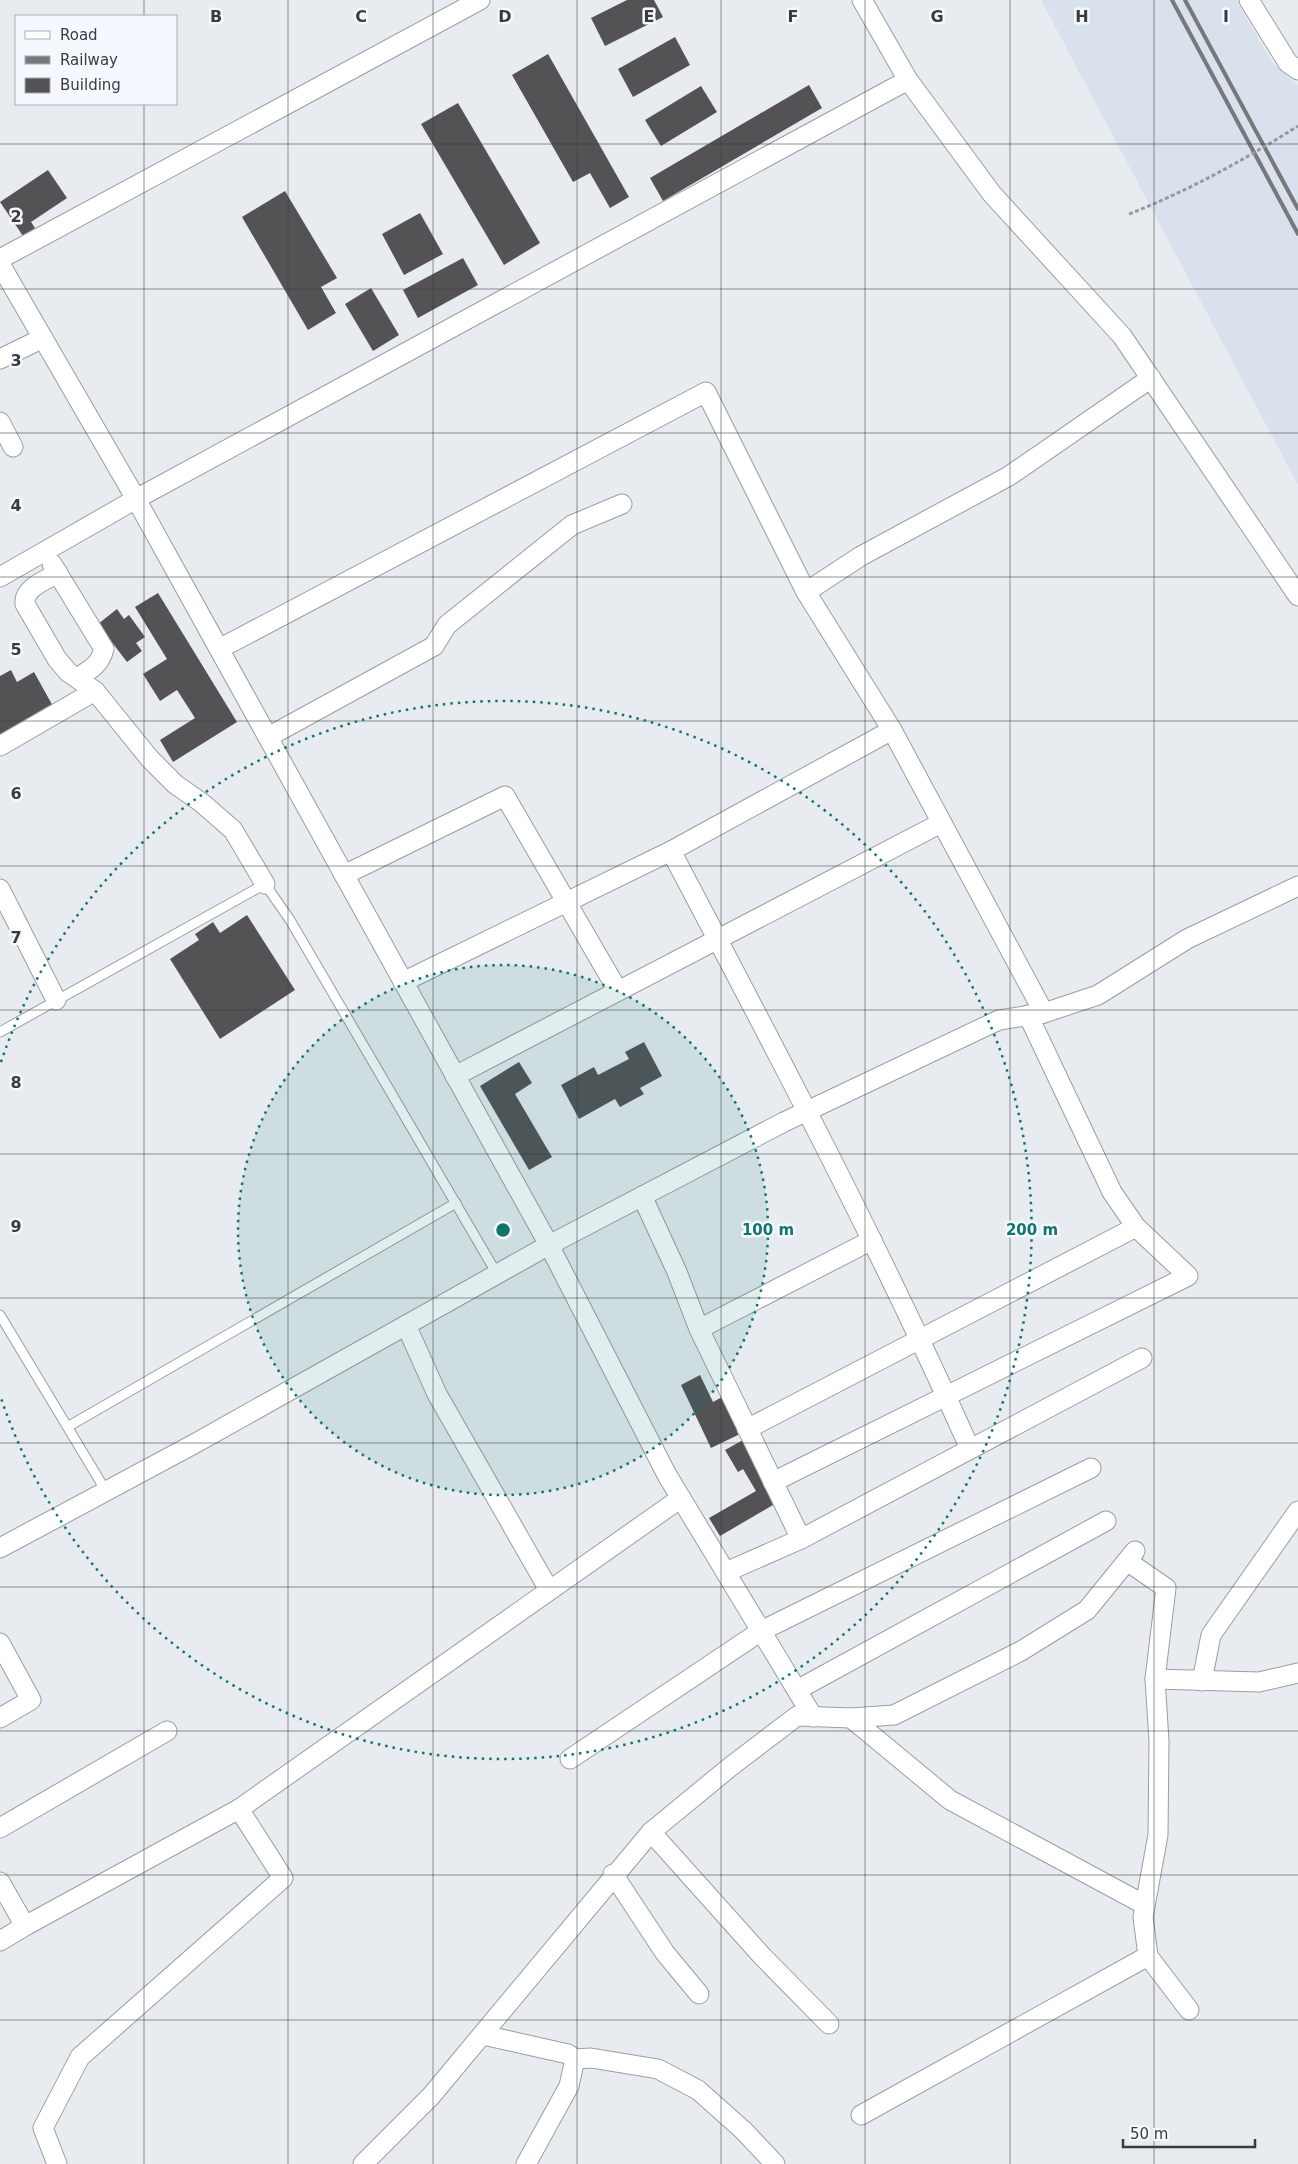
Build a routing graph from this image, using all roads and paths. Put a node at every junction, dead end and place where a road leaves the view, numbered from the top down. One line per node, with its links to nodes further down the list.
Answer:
1 (480, 0): 8 (street)
2 (862, 0): 5 (street)
3 (1249, 0): 4 (street)
4 (1298, 70)
5 (908, 80): 12 (street); 15 (street)
6 (1298, 126): 7 (path, bridge)
7 (1129, 214)
8 (0, 259)
9 (0, 264): 10 (street)
10 (43, 338): 11 (street); 15 (street)
11 (0, 359)
12 (1151, 378): 20 (street); 21 (street)
13 (0, 422): 14 (street)
14 (13, 447)
15 (136, 499): 17 (street); 22 (street)
16 (622, 504): 26 (street)
17 (44, 552): 18 (street); 19 (street)
18 (58, 574): 23 (street); 23 (street)
19 (0, 577)
20 (806, 592): 22 (street); 25 (street)
21 (1298, 596)
22 (219, 650): 26 (street)
23 (77, 678): 24 (street)
24 (95, 691): 27 (street); 31 (street)
25 (892, 730): 28 (street); 29 (street)
26 (268, 738): 30 (street)
27 (0, 746)
28 (941, 823): 35 (street); 39 (street)
29 (671, 851): 34 (street); 35 (street)
30 (344, 875): 34 (street); 36 (street)
31 (265, 884): 38 (lane); 44 (lane)
32 (1298, 886): 39 (street)
33 (0, 889): 38 (street)
34 (567, 902): 36 (street); 37 (street)
35 (718, 939): 37 (street); 42 (street)
36 (403, 982): 41 (street)
37 (618, 991): 41 (street)
38 (56, 1000): 40 (lane)
39 (1036, 1014): 42 (street); 45 (street)
40 (0, 1032)
41 (455, 1076): 47 (street)
42 (809, 1110): 43 (street); 46 (street)
43 (642, 1196): 47 (street); 51 (street)
44 (456, 1203): 48 (lane); 55 (lane)
45 (1136, 1227): 52 (street); 54 (street)
46 (872, 1240): 51 (street); 52 (street)
47 (549, 1245): 48 (street); 61 (street)
48 (497, 1274): 50 (street)
49 (0, 1315): 55 (lane)
50 (406, 1325): 60 (street); 67 (street)
51 (699, 1329): 56 (street)
52 (921, 1339): 54 (street); 56 (street)
53 (1142, 1358): 57 (street)
54 (946, 1396): 57 (street); 59 (street)
55 (69, 1426): 60 (lane)
56 (747, 1429): 59 (street)
57 (970, 1449): 64 (street)
58 (1091, 1468): 68 (street)
59 (773, 1482): 64 (street)
60 (106, 1491): 65 (street)
61 (681, 1498): 66 (street); 67 (street)
62 (1298, 1511): 72 (street)
63 (1106, 1521): 73 (street)
64 (801, 1539): 66 (street)
65 (0, 1548)
66 (726, 1572): 68 (street)
67 (549, 1590): 79 (street)
68 (761, 1631): 73 (street); 78 (street)
69 (0, 1643): 75 (street)
70 (1298, 1673): 72 (street)
71 (1156, 1679): 72 (street); 76 (street); 84 (street)
72 (1202, 1681)
73 (797, 1690): 74 (street)
74 (813, 1717): 76 (street); 81 (street)
75 (0, 1718)
76 (851, 1718): 84 (street)
77 (167, 1731): 80 (street)
78 (570, 1759)
79 (239, 1809): 85 (street); 94 (street)
80 (0, 1828)
81 (651, 1832): 82 (street); 90 (street)
82 (613, 1874): 88 (street); 91 (street)
83 (0, 1882): 85 (street)
84 (1145, 1905): 87 (street)
85 (25, 1926): 86 (street)
86 (0, 1941)
87 (1148, 1956): 89 (street); 93 (street)
88 (699, 1994)
89 (1189, 2010)
90 (829, 2024)
91 (483, 2035): 92 (street); 95 (street)
92 (575, 2060): 96 (street); 97 (street)
93 (861, 2115)
94 (57, 2164)
95 (363, 2164)
96 (526, 2164)
97 (775, 2164)

